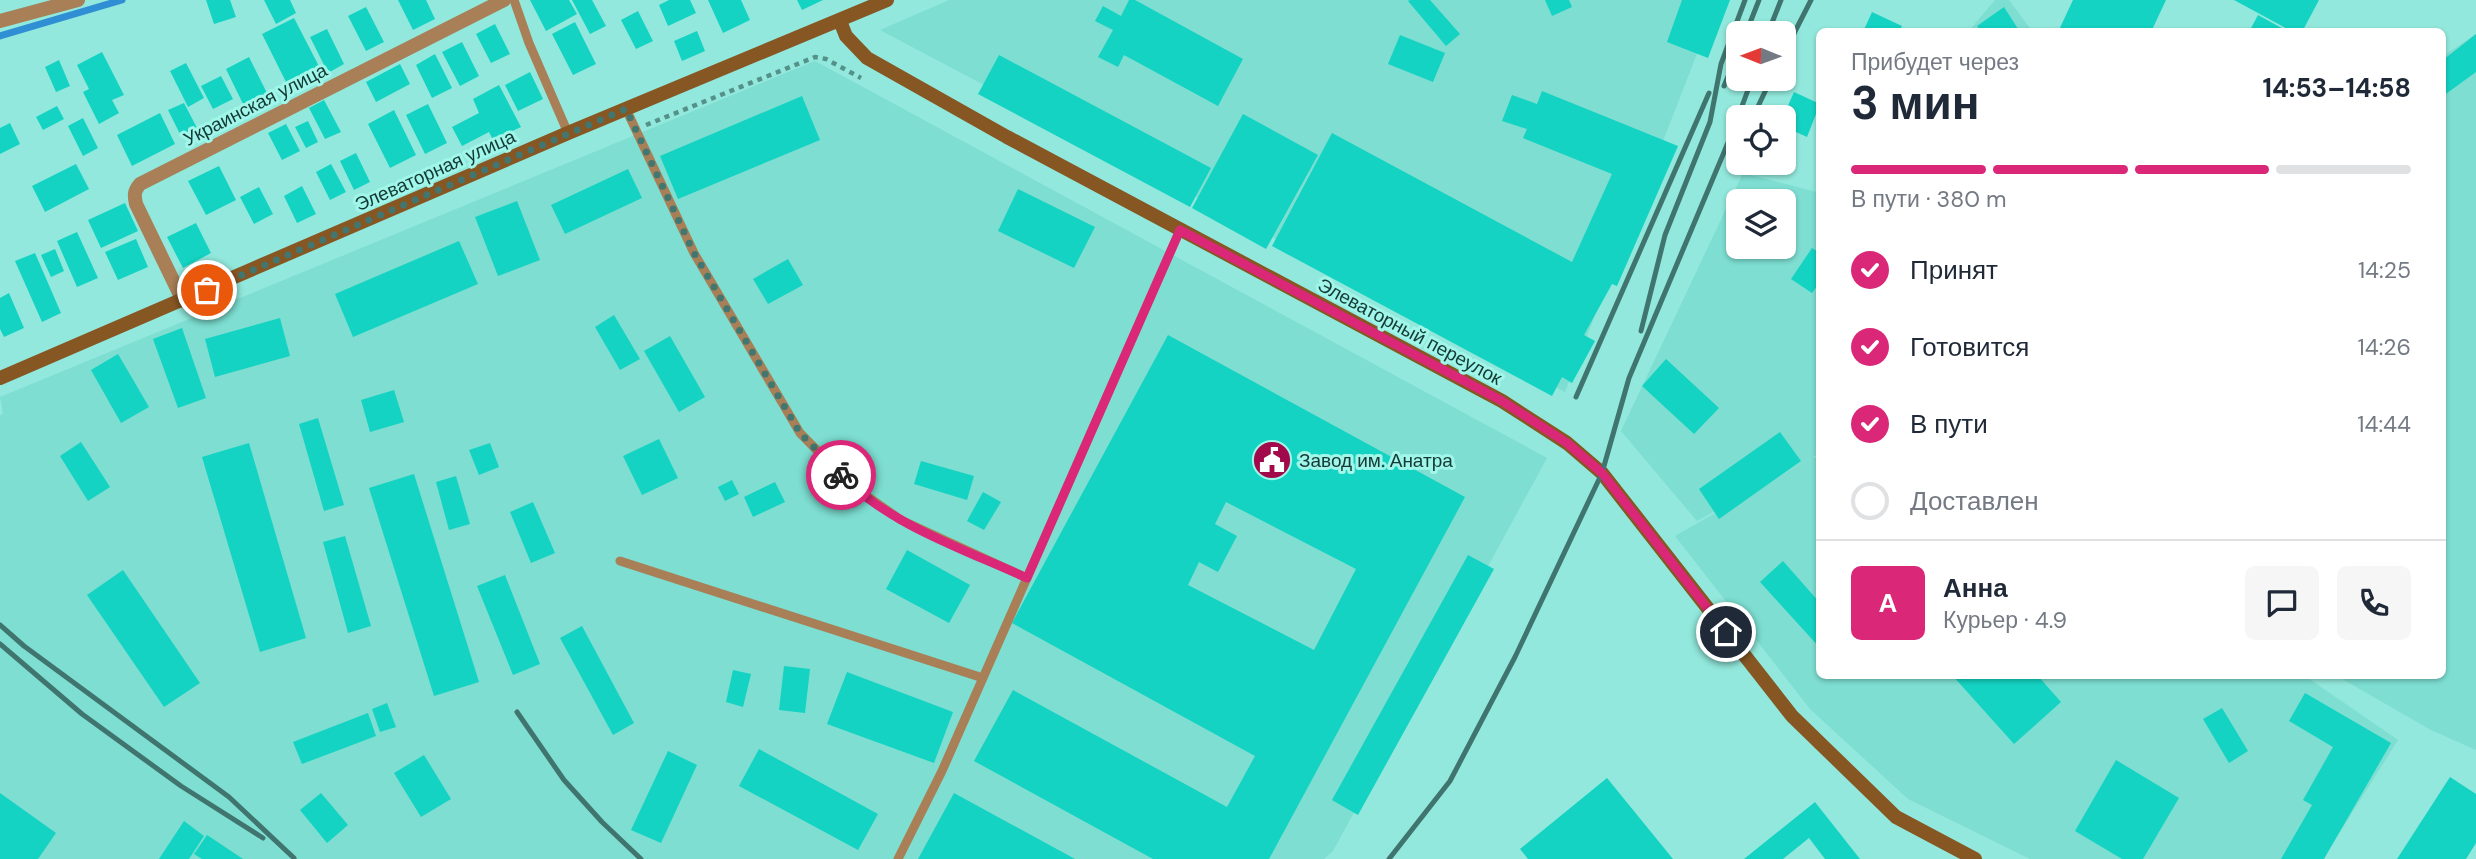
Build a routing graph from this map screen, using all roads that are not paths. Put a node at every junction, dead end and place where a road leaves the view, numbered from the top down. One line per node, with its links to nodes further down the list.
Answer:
1 (78, 0): 5 (street)
2 (504, 0): 10 (street, Украинская улица)
3 (514, 0): 8 (lane)
4 (887, 0): 6 (main road, Элеваторная улица)
5 (0, 21)
6 (840, 21): 7 (main road, Элеваторная улица); 9 (main road, Элеваторный переулок)
7 (626, 109): 8 (main road, Элеваторная улица); 13 (lane)
8 (568, 133): 10 (main road, Элеваторная улица)
9 (1180, 230): 13 (lane); 16 (main road, Элеваторный переулок)
10 (183, 301): 11 (main road, Элеваторная улица)
11 (0, 378)
12 (620, 561): 14 (lane)
13 (1027, 578): 14 (lane)
14 (983, 678): 15 (lane)
15 (898, 859)
16 (1975, 859)

